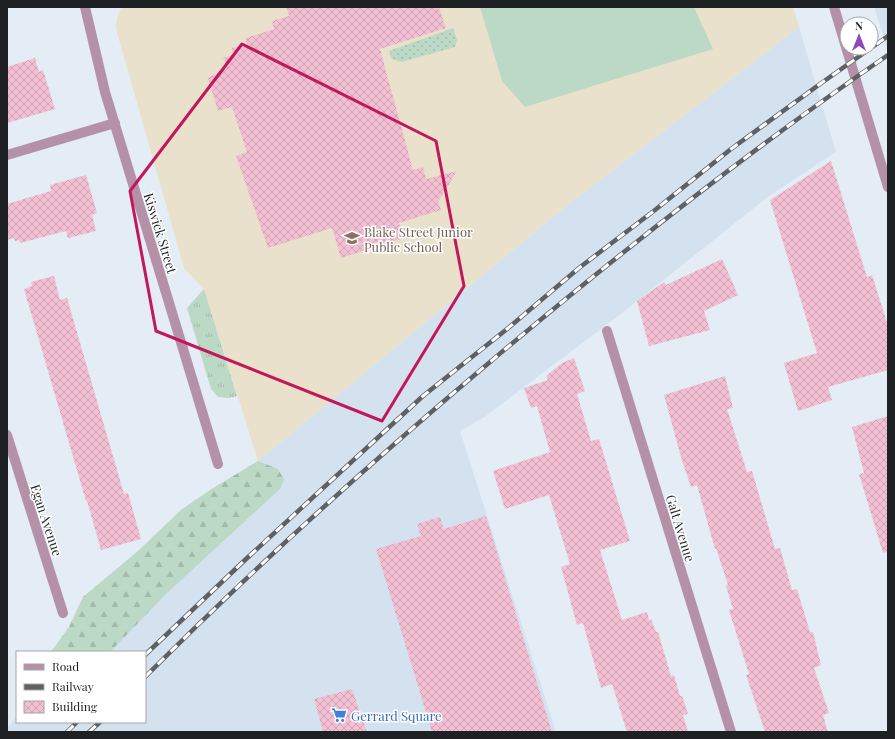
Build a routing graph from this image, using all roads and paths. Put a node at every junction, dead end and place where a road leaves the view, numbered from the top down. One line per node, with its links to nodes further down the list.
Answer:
1 (85, 7): 3 (street, Kiswick Street)
2 (834, 7): 5 (street)
3 (115, 124): 4 (street); 8 (street, Kiswick Street)
4 (7, 155)
5 (888, 188)
6 (607, 331): 10 (street, Galt Avenue)
7 (7, 435): 9 (street, Egan Avenue)
8 (218, 464)
9 (63, 613)
10 (731, 732)

